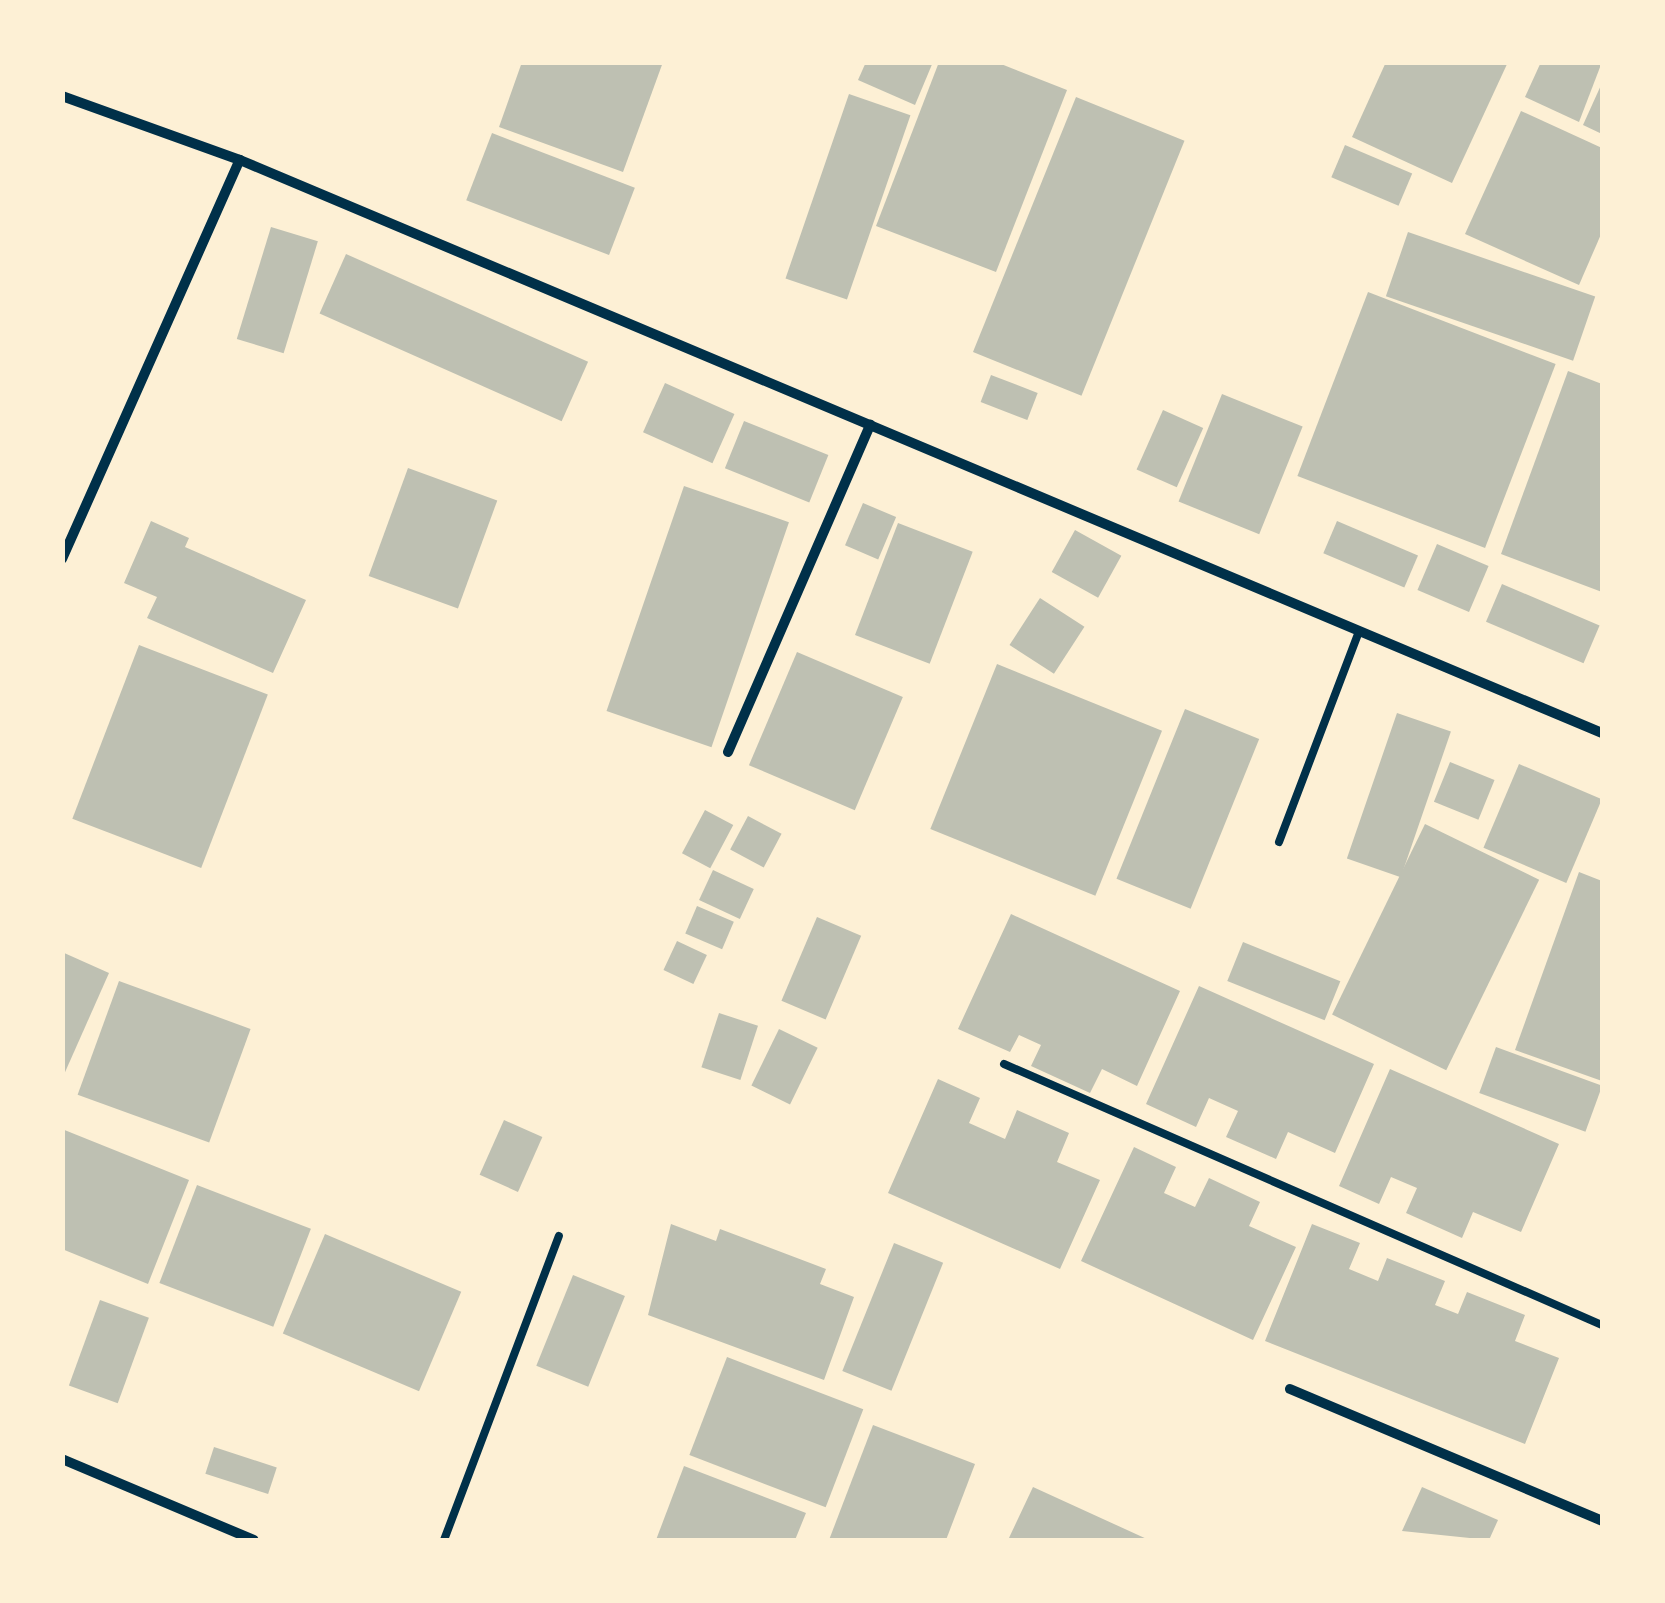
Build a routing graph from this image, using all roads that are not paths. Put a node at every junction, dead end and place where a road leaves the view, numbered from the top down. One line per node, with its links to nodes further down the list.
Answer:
1 (62, 96): 2 (street)
2 (240, 160): 3 (street); 4 (street)
3 (870, 425): 5 (street); 7 (street)
4 (62, 559)
5 (1359, 631): 6 (street); 8 (lane)
6 (1602, 733)
7 (728, 752)
8 (1279, 842)
9 (1004, 1064): 11 (lane)
10 (559, 1236): 16 (lane)
11 (1602, 1325)
12 (1290, 1390): 14 (street)
13 (62, 1458): 15 (street)
14 (1602, 1521)
15 (254, 1540)
16 (444, 1540)

